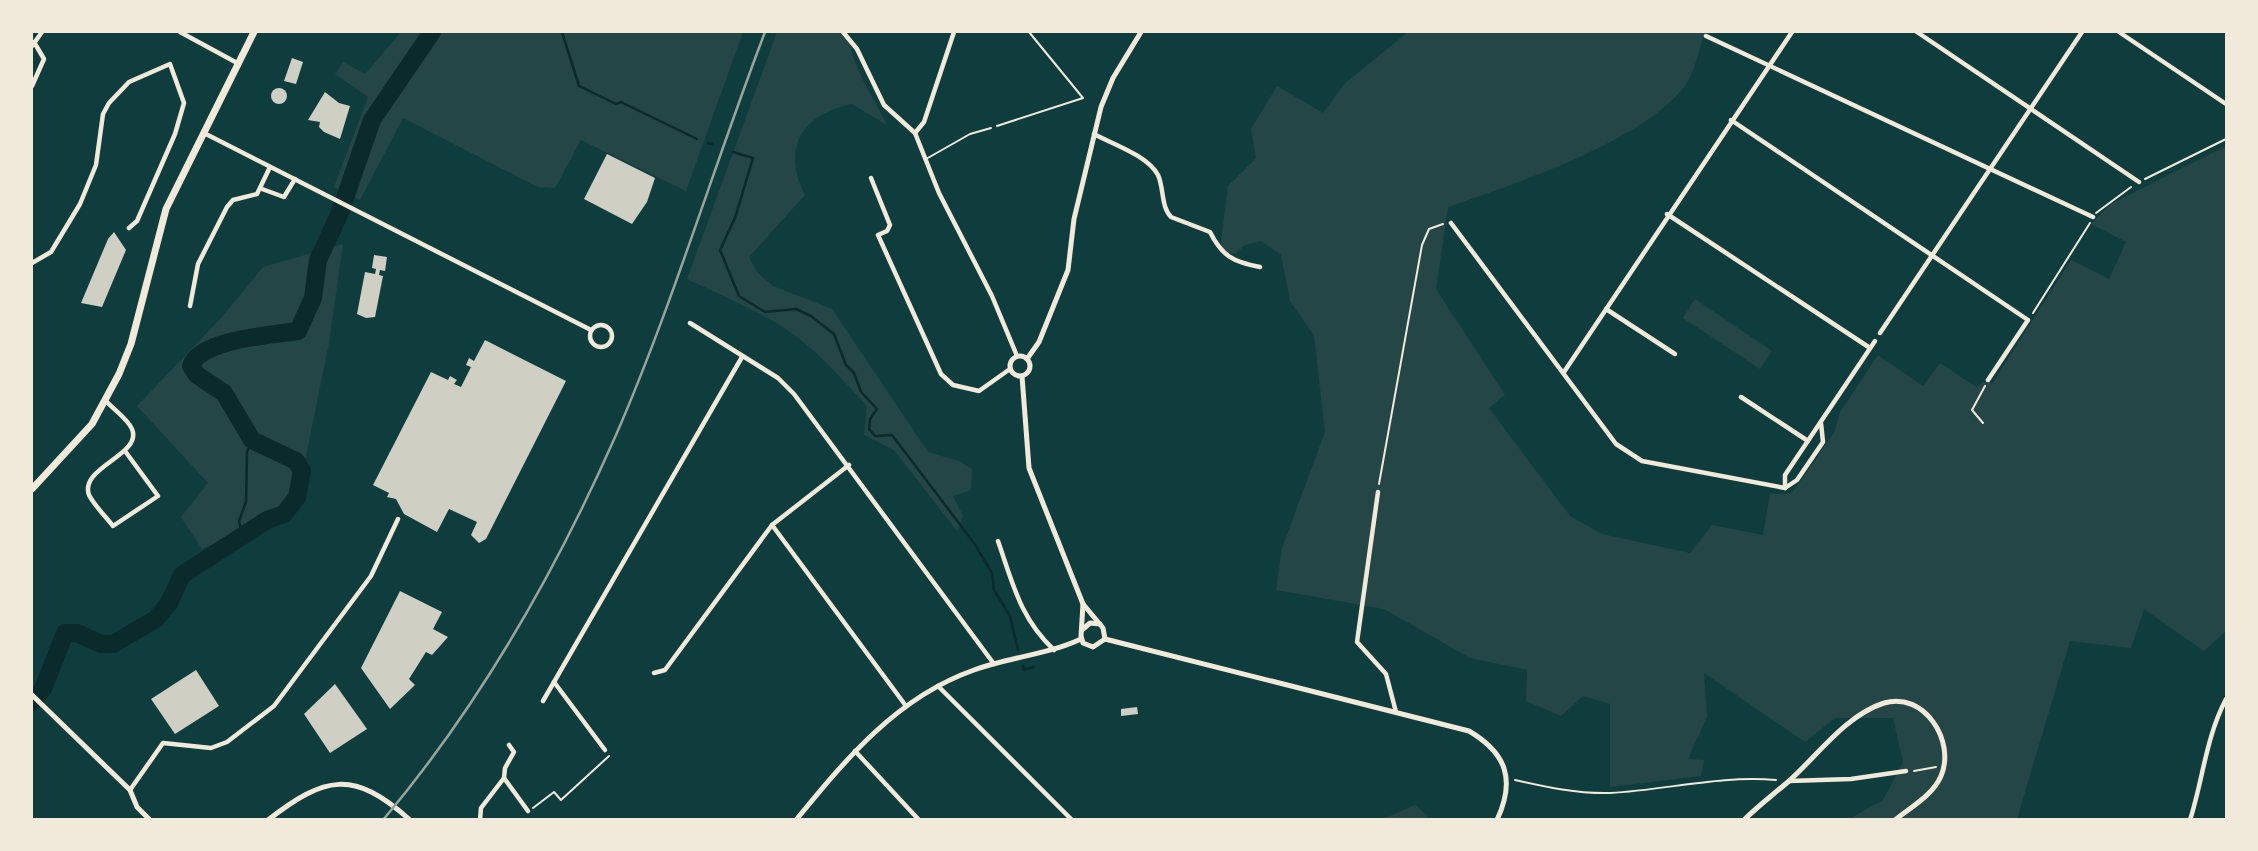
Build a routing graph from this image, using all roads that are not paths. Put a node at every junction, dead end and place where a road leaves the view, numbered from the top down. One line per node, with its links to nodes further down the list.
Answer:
1 (42, 32): 12 (street)
2 (180, 32): 13 (street)
3 (254, 32): 13 (main road)
4 (954, 32): 21 (street)
5 (1141, 32): 22 (street)
6 (1792, 32): 14 (street)
7 (1917, 32): 17 (street)
8 (2082, 32): 17 (street)
9 (2119, 32): 16 (street)
10 (847, 33): 21 (street)
11 (1706, 36): 14 (street)
12 (33, 44): 15 (street)
13 (240, 64): 20 (main road)
14 (1769, 66): 18 (street); 25 (street)
15 (32, 86)
16 (2227, 104)
17 (2030, 108): 25 (street); 28 (street)
18 (1731, 120): 30 (street); 34 (street)
19 (991, 128): 23 (lane)
20 (204, 133): 24 (street); 53 (main road)
21 (915, 133): 23 (street)
22 (1093, 133): 36 (street); 47 (street)
23 (926, 160): 46 (street)
24 (270, 167): 27 (street); 29 (street)
25 (1989, 169): 31 (street); 34 (street)
26 (871, 178): 48 (street)
27 (295, 180): 29 (street); 40 (street)
28 (2138, 182)
29 (262, 189): 37 (street)
30 (1667, 214): 38 (street); 43 (street)
31 (2093, 217)
32 (1451, 223): 49 (street)
33 (129, 228): 35 (street)
34 (1932, 256): 41 (street); 51 (street)
35 (32, 263)
36 (1260, 267)
37 (190, 306)
38 (1606, 309): 44 (street); 49 (street)
39 (690, 323): 45 (street)
40 (591, 330): 40 (street)
41 (1880, 333)
42 (1875, 341): 43 (street)
43 (1870, 348): 54 (street)
44 (1675, 354)
45 (742, 356): 57 (street); 72 (street)
46 (1017, 356): 47 (street); 48 (street)
47 (1027, 359): 50 (street)
48 (1010, 369): 50 (street)
49 (1564, 372): 58 (street)
50 (1022, 376): 64 (street)
51 (1988, 380)
52 (1741, 397): 55 (street)
53 (106, 401): 56 (street); 59 (main road)
54 (1821, 421): 55 (street); 58 (street)
55 (1808, 442): 58 (street)
56 (125, 451): 56 (street)
57 (849, 465): 62 (street); 70 (street)
58 (1785, 488)
59 (32, 489)
60 (1378, 492): 78 (street)
61 (398, 520): 85 (street)
62 (772, 525): 71 (street); 77 (street)
63 (998, 541): 69 (street)
64 (1083, 604): 65 (street); 66 (street)
65 (1101, 625): 66 (street); 68 (street)
66 (1082, 630): 67 (street)
67 (1082, 639): 68 (street); 69 (street)
68 (1105, 639): 78 (street)
69 (1055, 651): 70 (street)
70 (994, 664): 73 (street)
71 (654, 673)
72 (554, 682): 76 (street); 80 (street)
73 (938, 686): 77 (street); 93 (street)
74 (32, 695): 85 (street)
75 (2227, 699): 97 (street)
76 (543, 701)
77 (906, 706): 81 (street)
78 (1396, 713): 94 (street)
79 (509, 745): 83 (street)
80 (605, 750)
81 (855, 751): 91 (street); 92 (street)
82 (1906, 771): 84 (street)
83 (504, 778): 86 (street); 90 (street)
84 (1788, 781): 95 (street); 96 (street)
85 (130, 790): 87 (street)
86 (528, 811)
87 (150, 820)
88 (268, 820): 89 (street)
89 (410, 820)
90 (480, 820)
91 (796, 820)
92 (919, 820)
93 (1072, 820)
94 (1497, 820)
95 (1744, 820)
96 (1895, 820)
97 (2190, 820)

